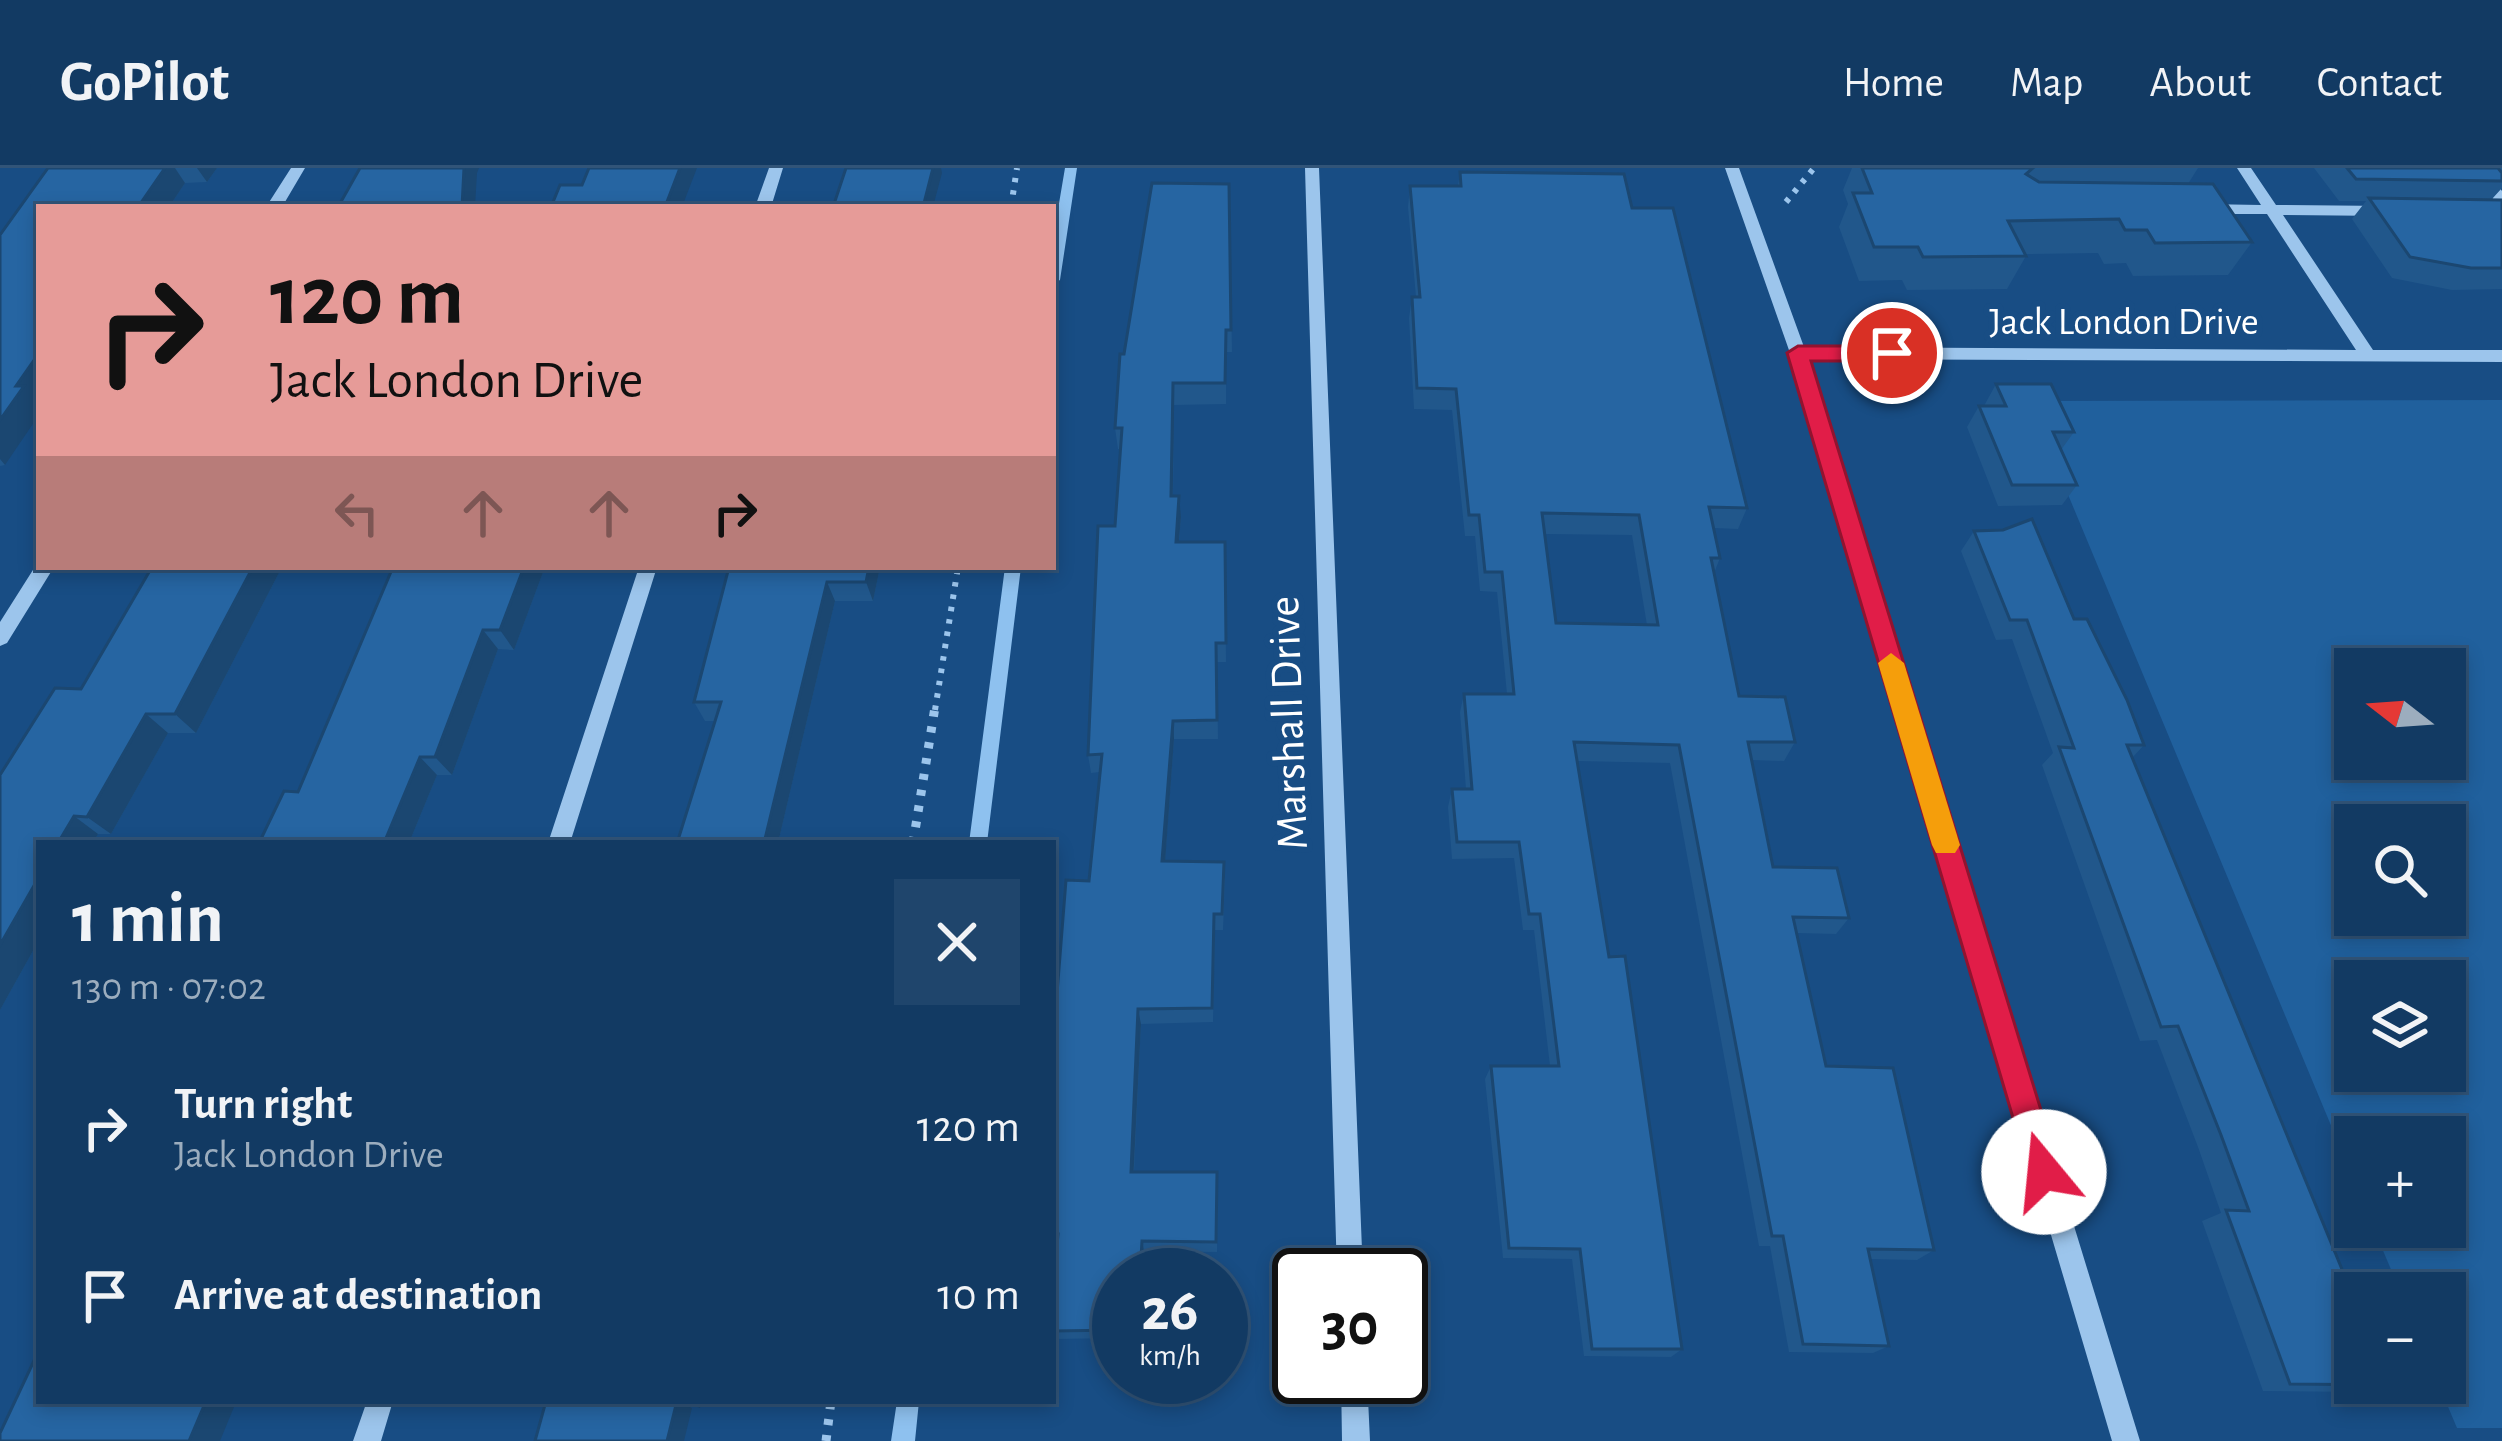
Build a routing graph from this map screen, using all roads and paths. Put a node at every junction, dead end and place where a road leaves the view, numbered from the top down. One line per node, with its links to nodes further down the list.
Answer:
1 (298, 168): 10 (street)
2 (776, 168): 11 (street)
3 (1017, 168): 12 (path)
4 (1312, 168): 28 (street, Marshall Drive)
5 (1732, 168): 19 (street)
6 (1814, 168): 13 (path)
7 (2244, 168): 15 (street)
8 (2475, 168): 9 (street)
9 (2502, 201)
10 (276, 204)
11 (764, 204)
12 (1011, 204)
13 (1788, 209)
14 (2181, 209): 15 (street)
15 (2272, 210): 16 (street); 20 (street)
16 (2410, 212)
17 (2479, 212): 18 (street)
18 (2502, 212)
19 (1798, 353): 20 (street, Jack London Drive); 35 (street)
20 (2369, 356): 21 (street, Jack London Drive)
21 (2502, 356)
22 (43, 570): 25 (street)
23 (647, 570): 26 (street)
24 (958, 570): 27 (path)
25 (0, 638)
26 (560, 840)
27 (913, 840)
28 (1349, 1248)
29 (379, 1404): 32 (street)
30 (831, 1404): 33 (path)
31 (1355, 1404): 34 (street)
32 (367, 1441)
33 (826, 1441)
34 (1356, 1441)
35 (2126, 1441)

